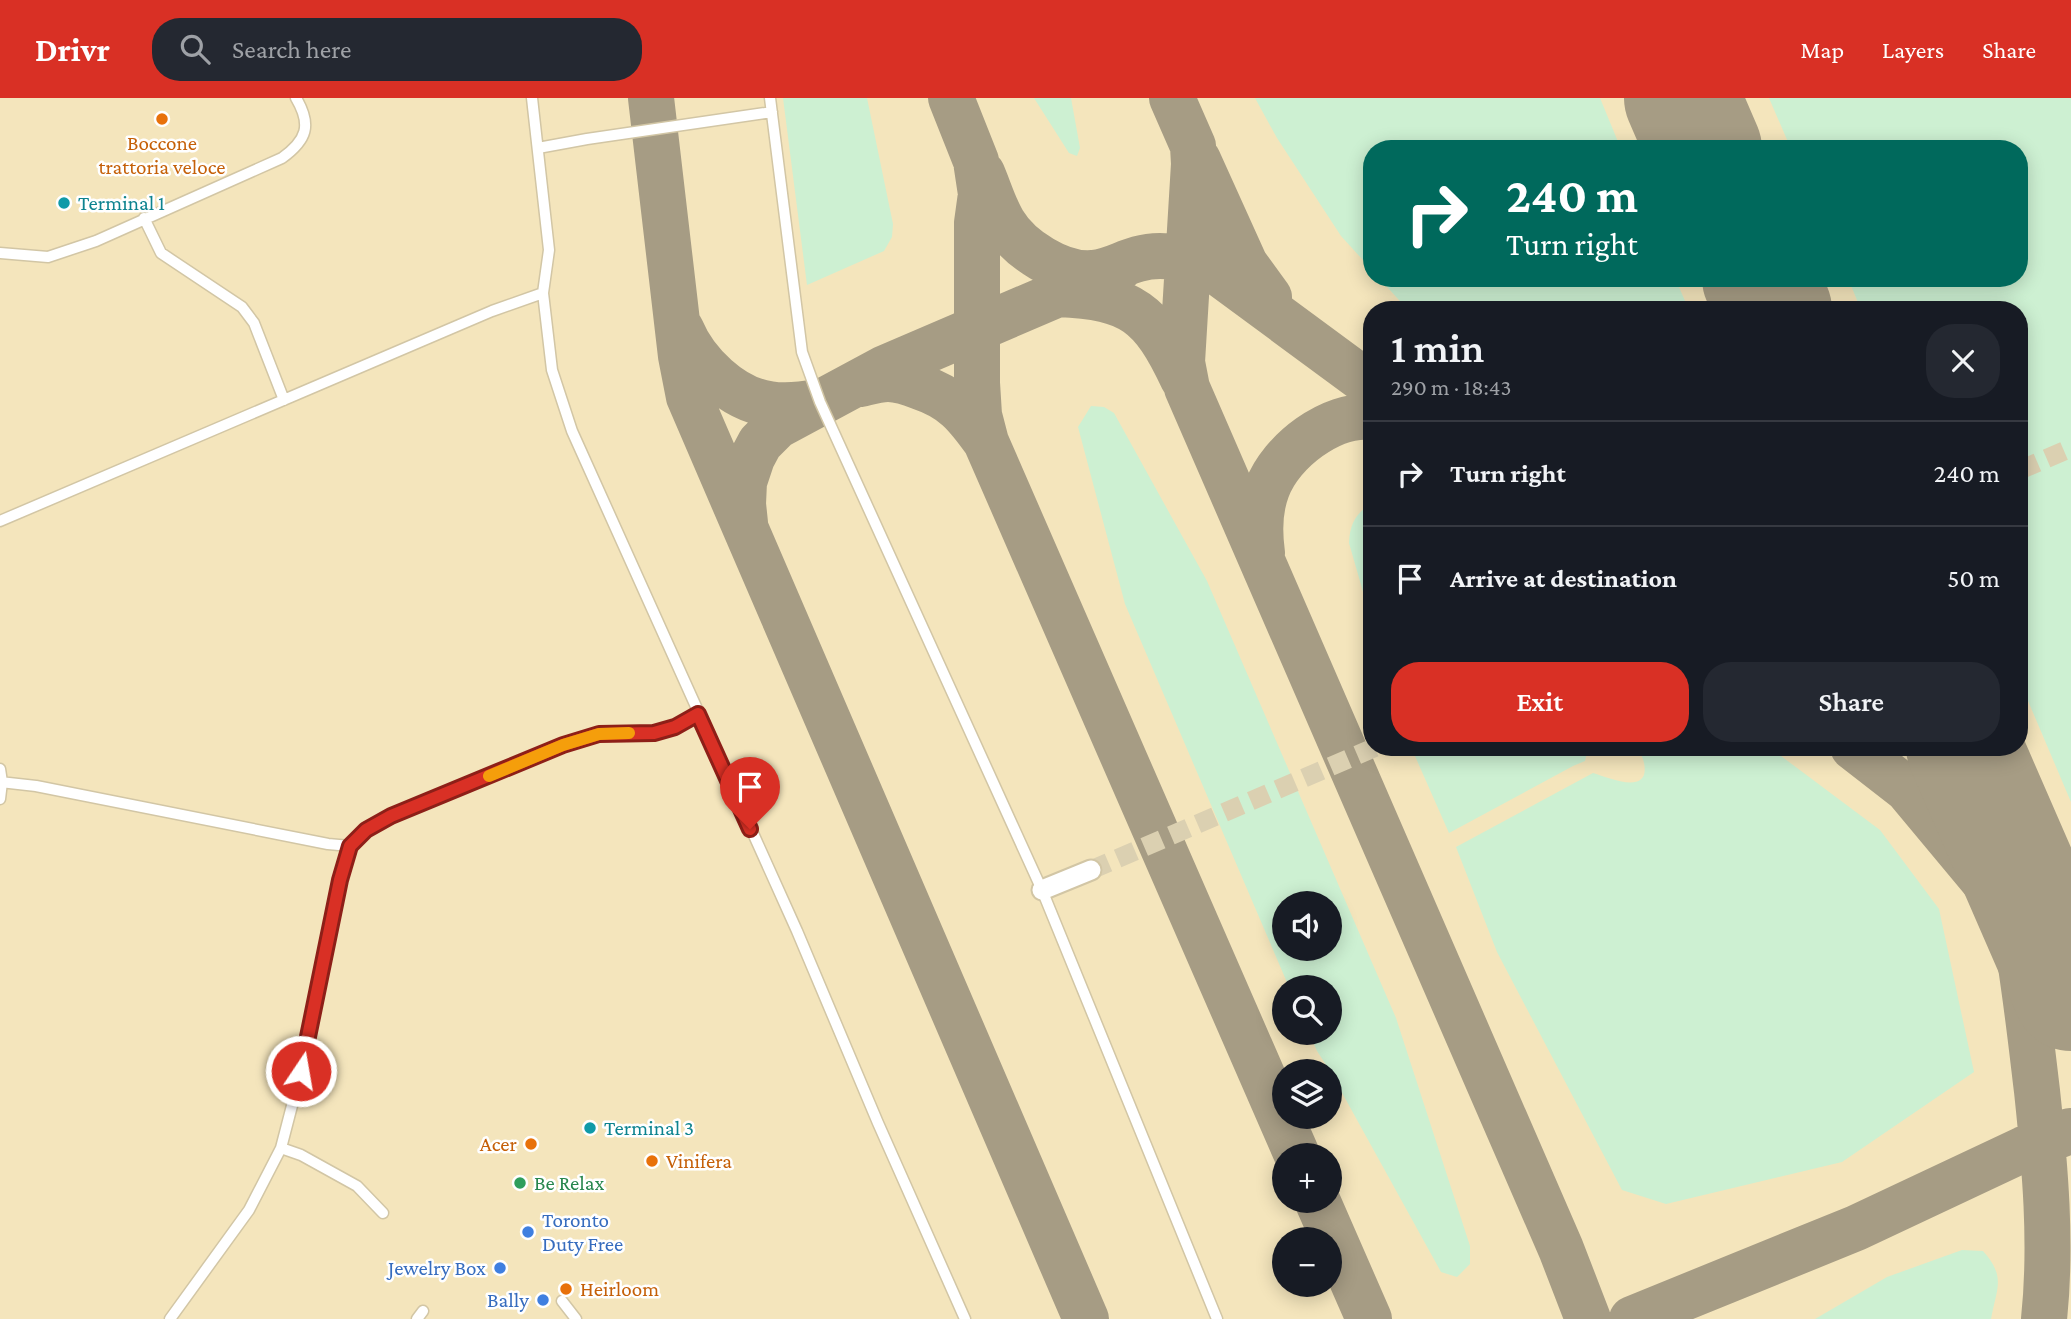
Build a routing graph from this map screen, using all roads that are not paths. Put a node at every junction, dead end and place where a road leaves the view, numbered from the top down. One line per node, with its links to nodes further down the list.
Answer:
1 (296, 98): 6 (lane)
2 (532, 98): 5 (lane)
3 (769, 98): 4 (lane)
4 (772, 112): 5 (lane); 17 (lane)
5 (538, 148): 8 (lane)
6 (144, 218): 7 (lane); 9 (lane)
7 (0, 253)
8 (543, 293): 9 (lane); 11 (lane)
9 (284, 400): 10 (lane)
10 (0, 521)
11 (698, 714): 15 (lane); 23 (lane)
12 (0, 769): 13 (lane)
13 (1, 782): 14 (lane); 15 (lane)
14 (0, 799)
15 (350, 846): 18 (lane)
16 (1091, 870): 17 (street)
17 (1042, 890): 24 (lane)
18 (281, 1148): 19 (lane); 21 (lane)
19 (383, 1213)
20 (562, 1301): 22 (lane)
21 (170, 1319)
22 (576, 1319)
23 (965, 1319)
24 (1217, 1319)

